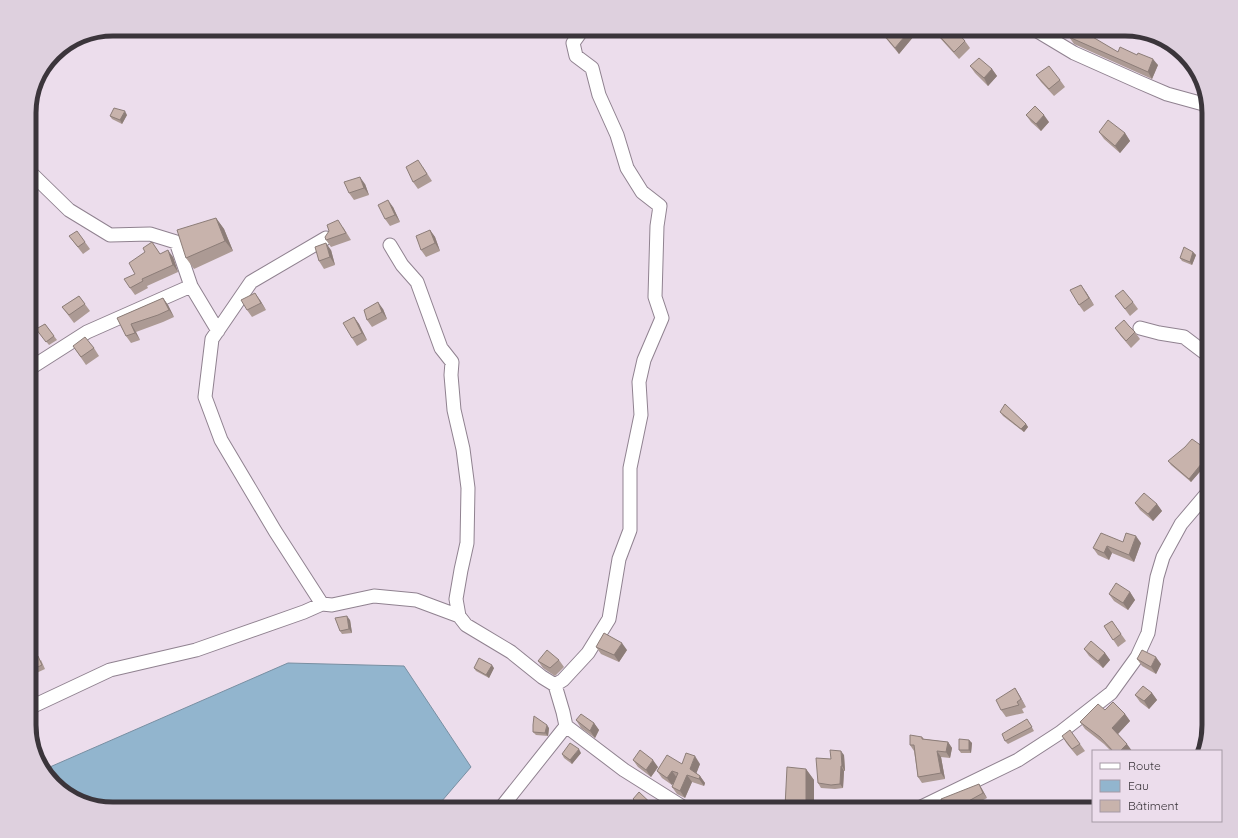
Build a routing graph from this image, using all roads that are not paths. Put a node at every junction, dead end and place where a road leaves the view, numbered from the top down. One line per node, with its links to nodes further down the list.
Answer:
1 (578, 36): 15 (street)
2 (1046, 36): 3 (street)
3 (1201, 103)
4 (36, 178): 7 (street)
5 (326, 238): 9 (street)
6 (390, 245): 14 (street)
7 (191, 286): 9 (street); 11 (street)
8 (1140, 328): 10 (street)
9 (218, 331): 13 (street)
10 (1202, 351)
11 (36, 365)
12 (1202, 499): 20 (street)
13 (322, 604): 14 (street); 16 (street)
14 (459, 616): 15 (street)
15 (555, 685): 17 (street)
16 (36, 705)
17 (566, 726): 18 (street); 19 (street)
18 (506, 802)
19 (675, 802)
20 (931, 802)

